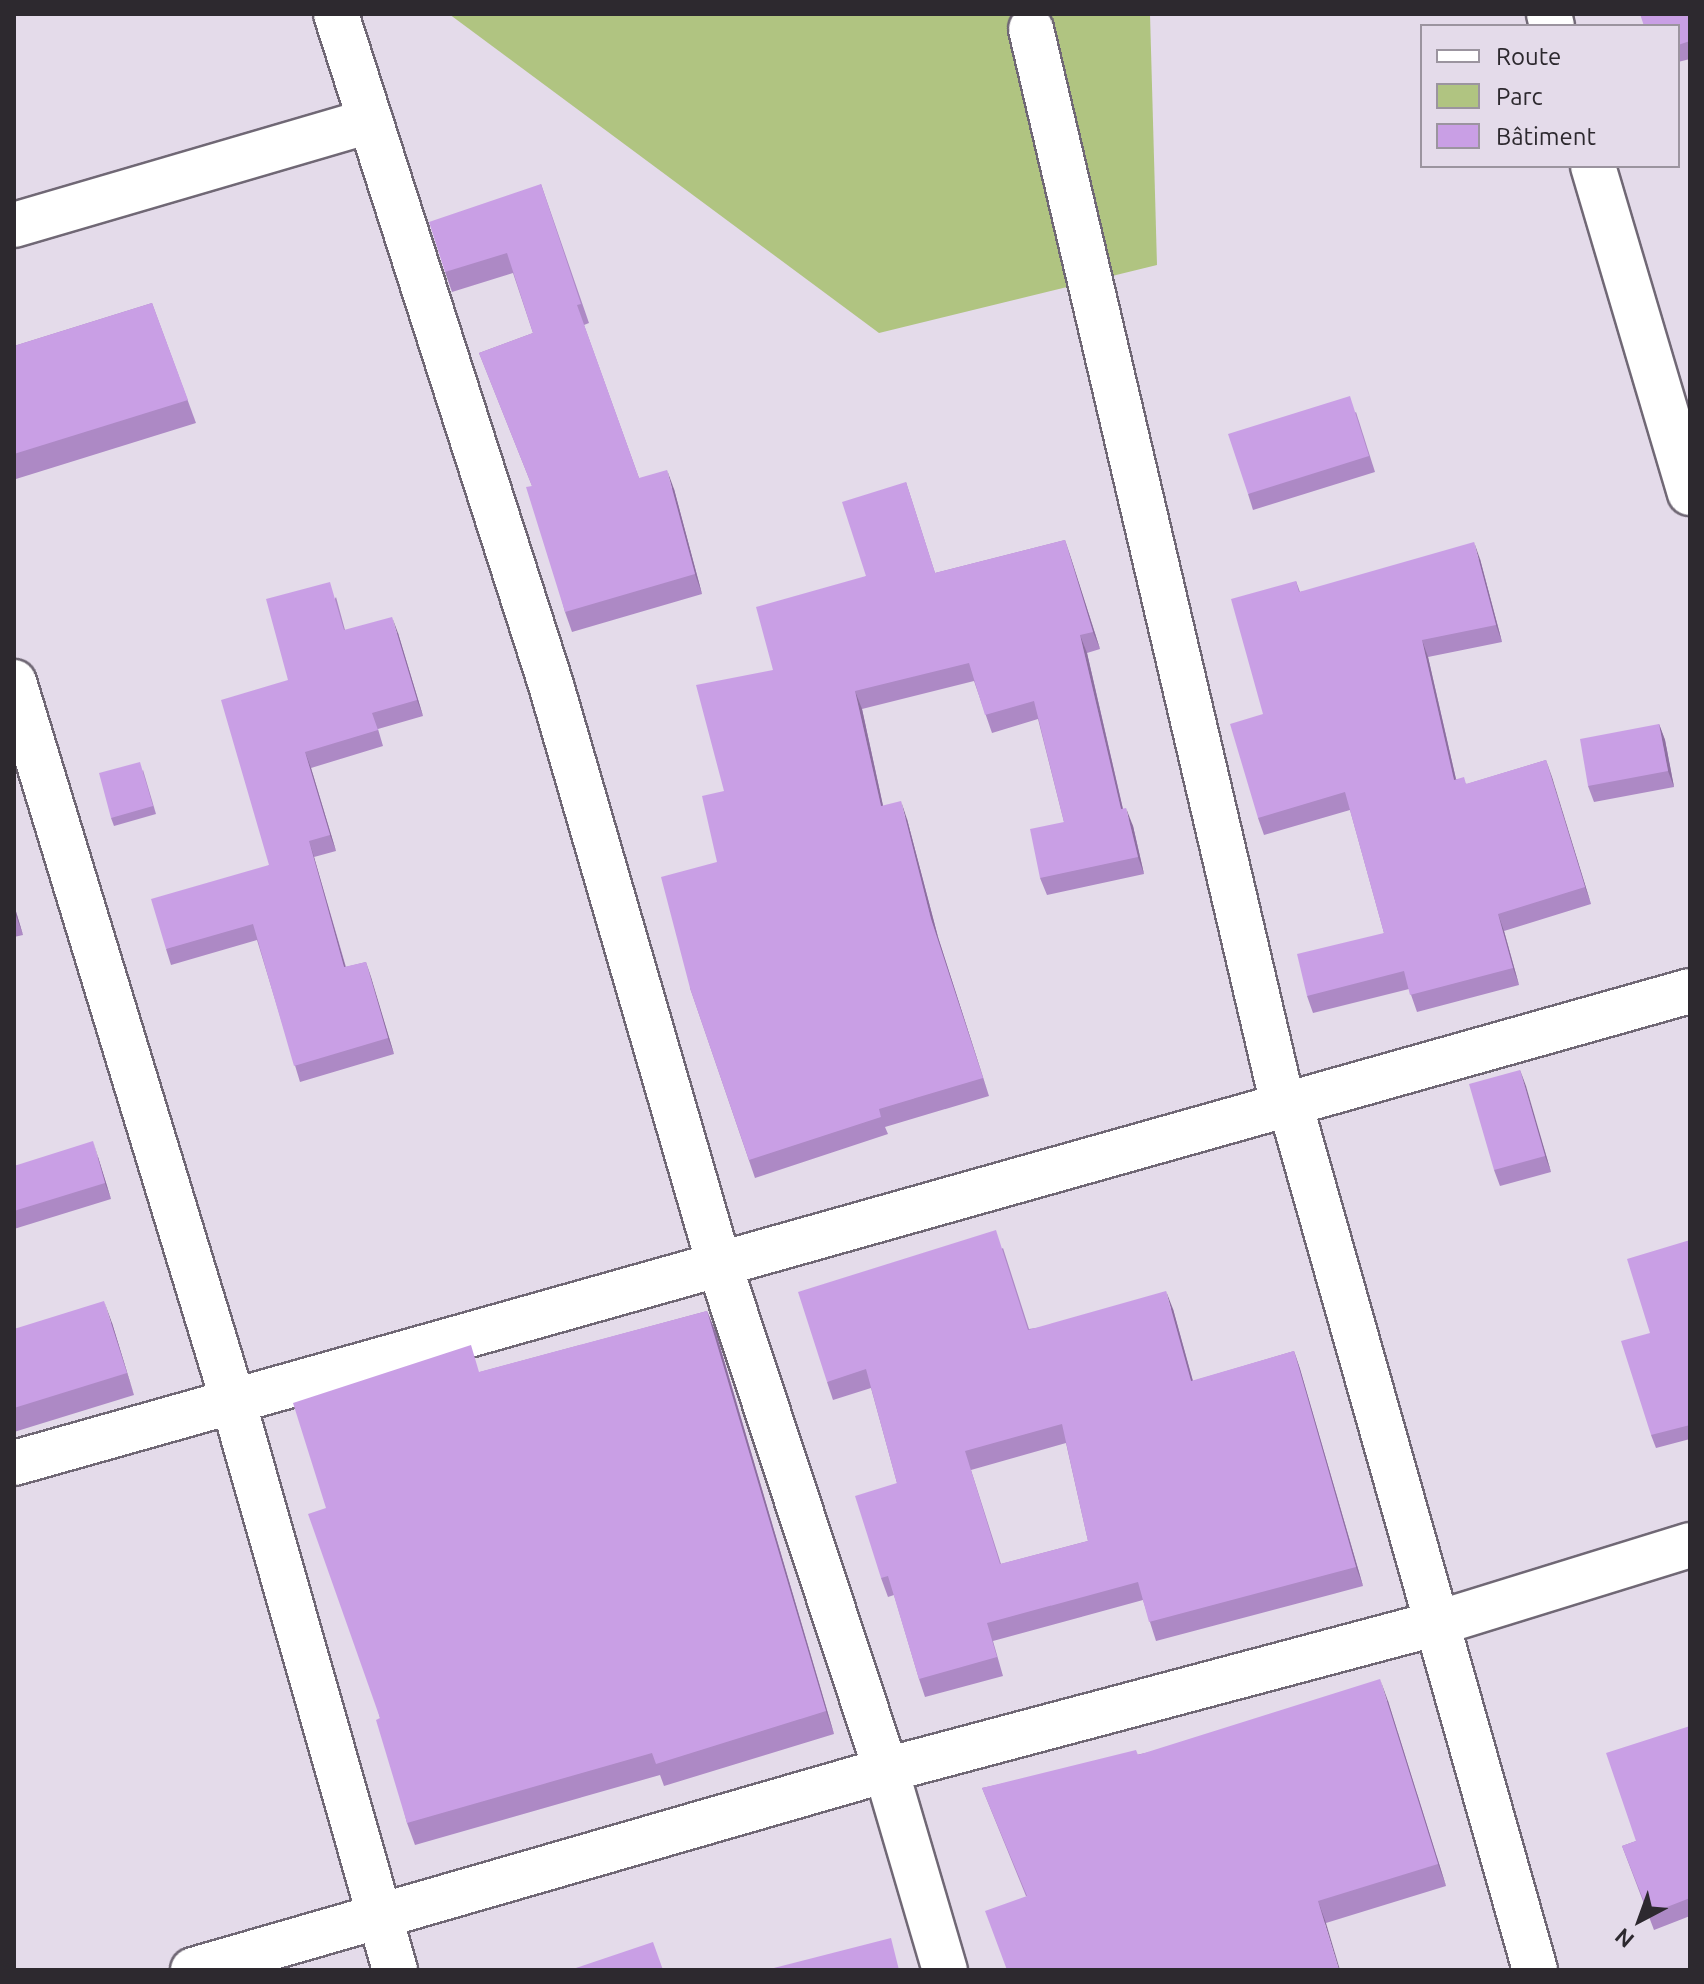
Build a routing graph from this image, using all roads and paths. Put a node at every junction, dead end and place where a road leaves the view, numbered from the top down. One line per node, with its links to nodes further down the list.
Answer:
1 (336, 14): 3 (street)
2 (1031, 29): 9 (street)
3 (370, 121): 5 (street); 10 (street)
4 (1594, 168): 6 (street)
5 (14, 225)
6 (1690, 493)
7 (14, 682): 11 (street)
8 (1690, 991): 9 (street)
9 (1286, 1104): 10 (street); 14 (street)
10 (719, 1264): 11 (street); 15 (street)
11 (233, 1401): 12 (street); 16 (street)
12 (14, 1463)
13 (1690, 1545): 14 (street)
14 (1438, 1623): 15 (street); 20 (street)
15 (886, 1770): 16 (street); 19 (street)
16 (380, 1916): 17 (street); 18 (street)
17 (193, 1970)
18 (395, 1970)
19 (945, 1970)
20 (1535, 1970)

